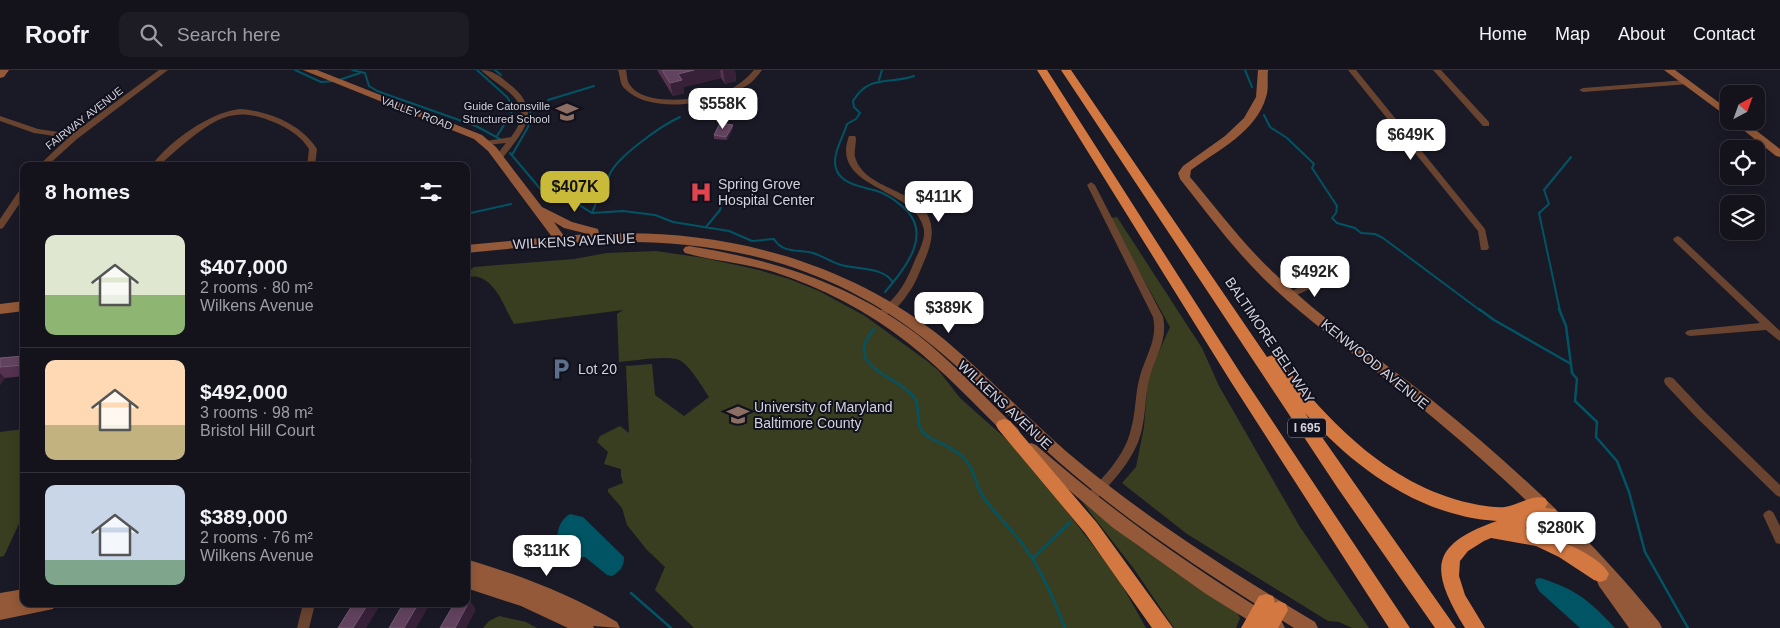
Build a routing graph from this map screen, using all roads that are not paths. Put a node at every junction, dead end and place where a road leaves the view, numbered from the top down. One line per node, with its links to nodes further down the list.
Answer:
1 (4, 70): 13 (main road)
2 (164, 70): 21 (street, FAIRWAY AVENUE)
3 (308, 70): 14 (street, VALLEY ROAD)
4 (486, 70): 23 (street)
5 (622, 70): 6 (street)
6 (758, 70)
7 (1042, 70): 72 (highway, I 695)
8 (1066, 70): 35 (highway, BALTIMORE BELTWAY / I 695)
9 (1263, 70): 43 (main road, KENWOOD AVENUE)
10 (1352, 70): 39 (street)
11 (1437, 70): 19 (street)
12 (1669, 70): 15 (main road)
13 (0, 75)
14 (335, 81): 24 (main road, VALLEY ROAD)
15 (1686, 82): 16 (street); 17 (main road)
16 (1583, 90)
17 (1720, 108)
18 (0, 118): 21 (street)
19 (1486, 124)
20 (1749, 130): 25 (main road)
21 (74, 137): 27 (street, FAIRWAY AVENUE)
22 (852, 138): 46 (street)
23 (512, 139): 24 (street); 26 (street)
24 (486, 143): 26 (main road, VALLEY ROAD)
25 (1780, 154)
26 (498, 158): 32 (street, VALLEY ROAD)
27 (46, 162)
28 (160, 162): 29 (street)
29 (311, 162)
30 (1091, 185): 53 (street)
31 (20, 196): 33 (street)
32 (528, 199): 34 (main road); 37 (street, VALLEY ROAD); 38 (main road)
33 (0, 226)
34 (617, 236): 37 (main road, WILKENS AVENUE); 46 (main road, WILKENS AVENUE)
35 (1178, 237): 54 (highway); 73 (highway, BALTIMORE BELTWAY / I 695)
36 (1677, 239): 47 (street)
37 (562, 243): 38 (main road, WILKENS AVENUE); 41 (main road, WILKENS AVENUE); 46 (main road, WILKENS AVENUE)
38 (514, 244): 40 (main road, WILKENS AVENUE)
39 (1484, 248)
40 (470, 255)
41 (470, 256)
42 (1311, 286): 43 (street)
43 (1290, 295): 54 (main road, KENWOOD AVENUE)
44 (20, 306): 45 (main road)
45 (0, 309)
46 (885, 312): 51 (main road, WILKENS AVENUE); 53 (main road, WILKENS AVENUE)
47 (1768, 326): 48 (street); 49 (street)
48 (1690, 333)
49 (1780, 337)
50 (1669, 381): 52 (street)
51 (1004, 425): 53 (main road, WILKENS AVENUE); 70 (highway)
52 (1780, 492)
53 (1095, 493): 66 (main road, WILKENS AVENUE)
54 (1544, 508): 56 (highway); 59 (main road, KENWOOD AVENUE); 76 (main road, KENWOOD AVENUE)
55 (1769, 515): 57 (street)
56 (1481, 534): 59 (highway); 74 (highway)
57 (1780, 539)
58 (470, 567): 69 (main road)
59 (1600, 574): 75 (main road, KENWOOD AVENUE)
60 (470, 581): 68 (main road)
61 (20, 598): 62 (main road)
62 (0, 601)
63 (29, 607): 65 (main road)
64 (308, 607): 67 (street)
65 (0, 612)
66 (1267, 620): 71 (main road, WILKENS AVENUE)
67 (303, 628)
68 (584, 628)
69 (610, 628)
70 (1163, 628)
71 (1309, 628)
72 (1400, 628)
73 (1446, 628)
74 (1475, 628)
75 (1639, 628)
76 (1653, 628)

